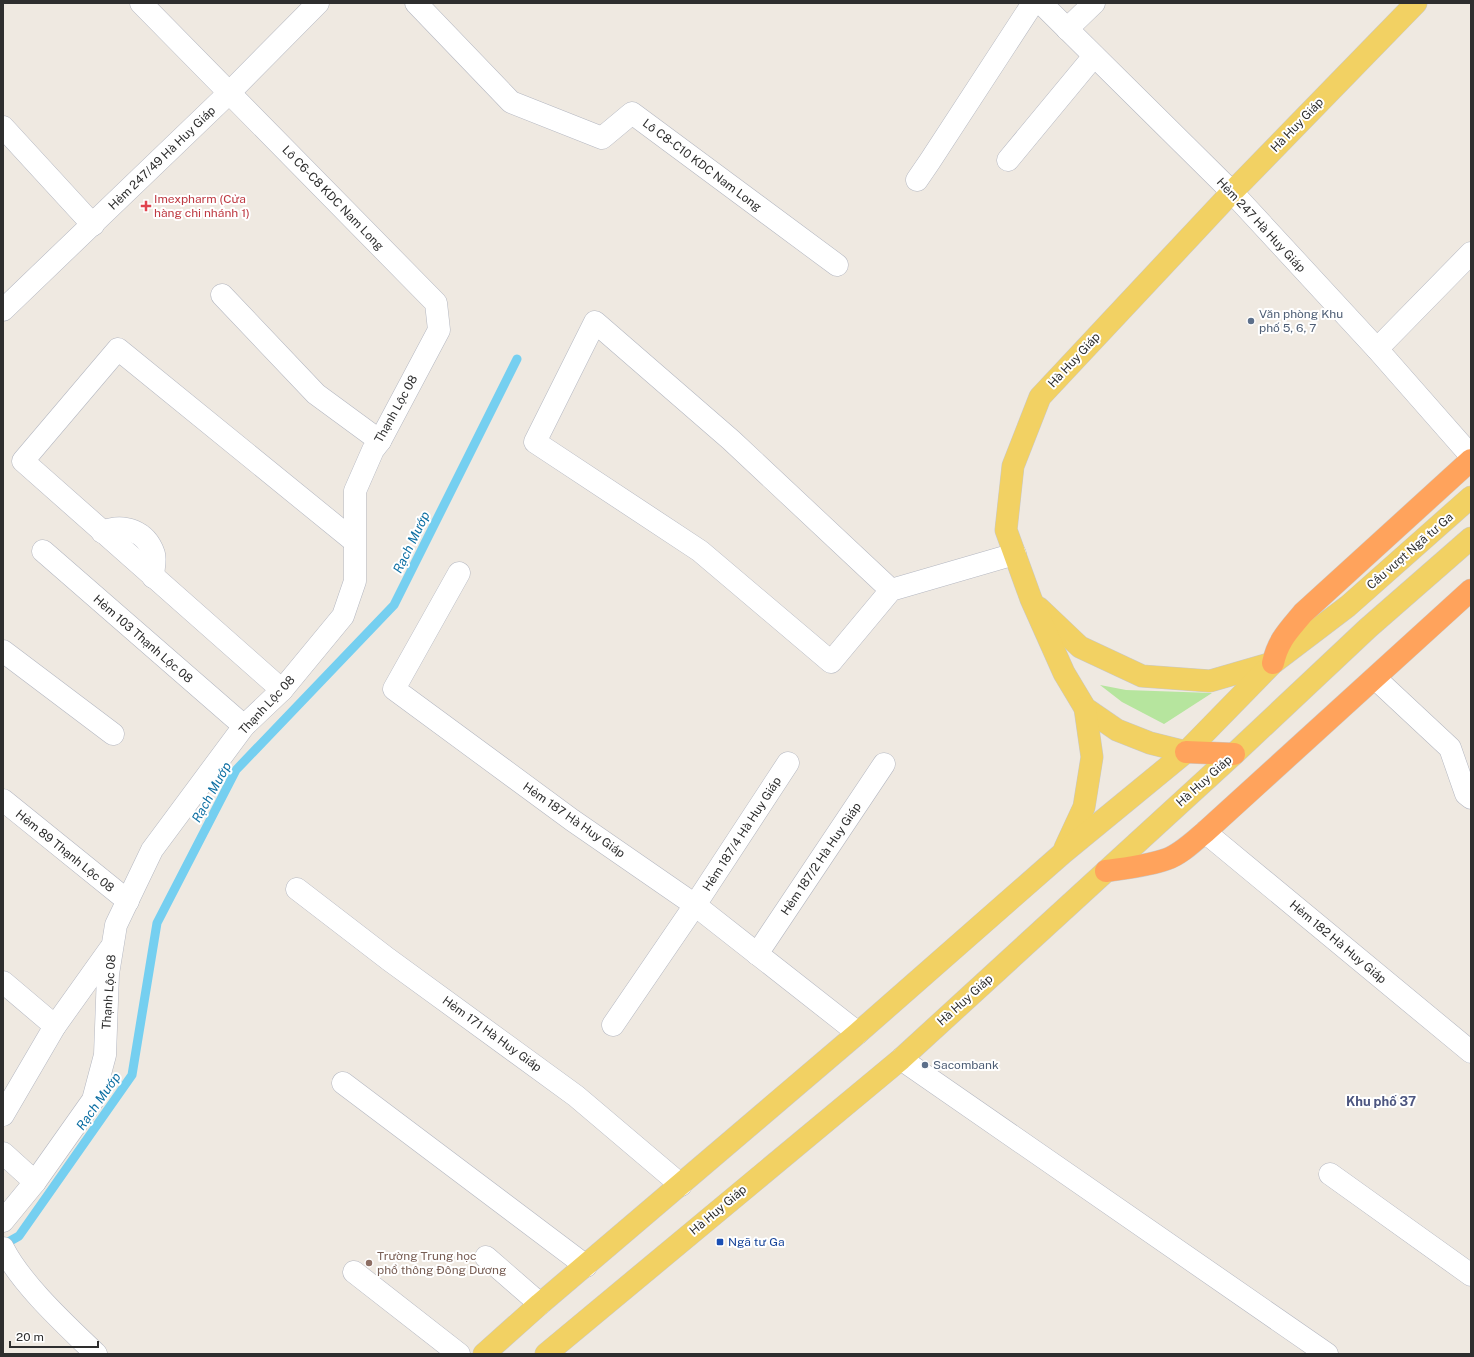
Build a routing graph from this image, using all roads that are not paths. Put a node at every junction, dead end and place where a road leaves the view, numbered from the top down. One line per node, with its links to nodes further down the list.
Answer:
1 (141, 3): 10 (street, Lô C6-C8 KDC Nam Long)
2 (318, 3): 10 (street, Hẻm 247/49 Hà Huy Giáp)
3 (416, 3): 17 (street, Lô C8-C10 KDC Nam Long)
4 (1033, 3): 13 (street)
5 (1041, 3): 8 (street, Hẻm 247 Hà Huy Giáp)
6 (1094, 3): 8 (street)
7 (1416, 3): 14 (main road, Hà Huy Giáp)
8 (1067, 29): 9 (street, Hẻm 247 Hà Huy Giáp)
9 (1094, 56): 12 (street); 14 (street, Hẻm 247 Hà Huy Giáp)
10 (230, 92): 15 (street, Hẻm 247/49 Hà Huy Giáp); 19 (street, Lô C6-C8 KDC Nam Long)
11 (3, 128): 15 (street)
12 (1008, 160)
13 (916, 180)
14 (1232, 192): 21 (street, Hẻm 247 Hà Huy Giáp); 29 (main road, Hà Huy Giáp)
15 (93, 224): 20 (street, Hẻm 247/49 Hà Huy Giáp)
16 (1471, 253): 21 (street)
17 (837, 265)
18 (222, 295): 22 (street)
19 (436, 303): 22 (street, Thạnh Lộc 08)
20 (3, 310)
21 (1377, 348): 23 (street, Hẻm 247 Hà Huy Giáp)
22 (380, 441): 27 (street, Thạnh Lộc 08)
23 (1471, 456)
24 (1471, 460): 35 (highway)
25 (1471, 497): 35 (main road, Cầu vượt Ngã tư Ga)
26 (1471, 538): 42 (main road, Hà Huy Giáp)
27 (354, 541): 37 (street, Thạnh Lộc 08); 37 (street)
28 (43, 551): 39 (street, Hẻm 103 Thạnh Lộc 08)
29 (1015, 554): 31 (street); 33 (main road, Hà Huy Giáp)
30 (459, 574): 52 (street, Hẻm 187 Hà Huy Giáp)
31 (891, 590): 31 (street)
32 (1471, 590): 36 (highway)
33 (1031, 600): 35 (main road); 38 (main road, Hà Huy Giáp)
34 (3, 651): 40 (street)
35 (1273, 663): 41 (main road)
36 (1375, 678): 45 (street); 47 (highway)
37 (282, 690): 39 (street, Thạnh Lộc 08)
38 (1085, 708): 41 (main road, Hà Huy Giáp); 48 (main road)
39 (244, 726): 51 (street, Thạnh Lộc 08)
40 (113, 734)
41 (1186, 752): 42 (highway); 48 (main road)
42 (1234, 754): 49 (main road, Hà Huy Giáp)
43 (788, 763): 52 (street, Hẻm 187/4 Hà Huy Giáp)
44 (884, 764): 54 (street, Hẻm 187/2 Hà Huy Giáp)
45 (1471, 798)
46 (3, 800): 51 (street, Hẻm 89 Thạnh Lộc 08)
47 (1205, 832): 49 (highway); 59 (street, Hẻm 182 Hà Huy Giáp)
48 (1063, 853): 58 (main road)
49 (1106, 871): 60 (main road, Hà Huy Giáp)
50 (297, 889): 66 (street, Hẻm 171 Hà Huy Giáp)
51 (128, 901): 53 (street, Thạnh Lộc 08)
52 (695, 905): 54 (street, Hẻm 187 Hà Huy Giáp); 56 (street, Hẻm 187/4 Hà Huy Giáp)
53 (113, 944): 57 (street); 65 (street, Thạnh Lộc 08)
54 (757, 954): 58 (street, Hẻm 187 Hà Huy Giáp)
55 (3, 982): 57 (street)
56 (613, 1025)
57 (55, 1026): 62 (street)
58 (858, 1033): 66 (main road)
59 (1471, 1052)
60 (901, 1058): 77 (main road, Hà Huy Giáp); 78 (street)
61 (343, 1083): 70 (street)
62 (3, 1116)
63 (3, 1153): 65 (street)
64 (1330, 1174): 72 (street)
65 (35, 1182): 67 (street, Thạnh Lộc 08)
66 (681, 1185): 70 (main road)
67 (3, 1221)
68 (6, 1255): 74 (street)
69 (486, 1257): 73 (street)
70 (586, 1266): 73 (main road)
71 (354, 1272): 75 (street)
72 (1471, 1275)
73 (540, 1304): 76 (main road)
74 (96, 1354)
75 (459, 1354)
76 (484, 1354)
77 (546, 1354)
78 (1327, 1354)

